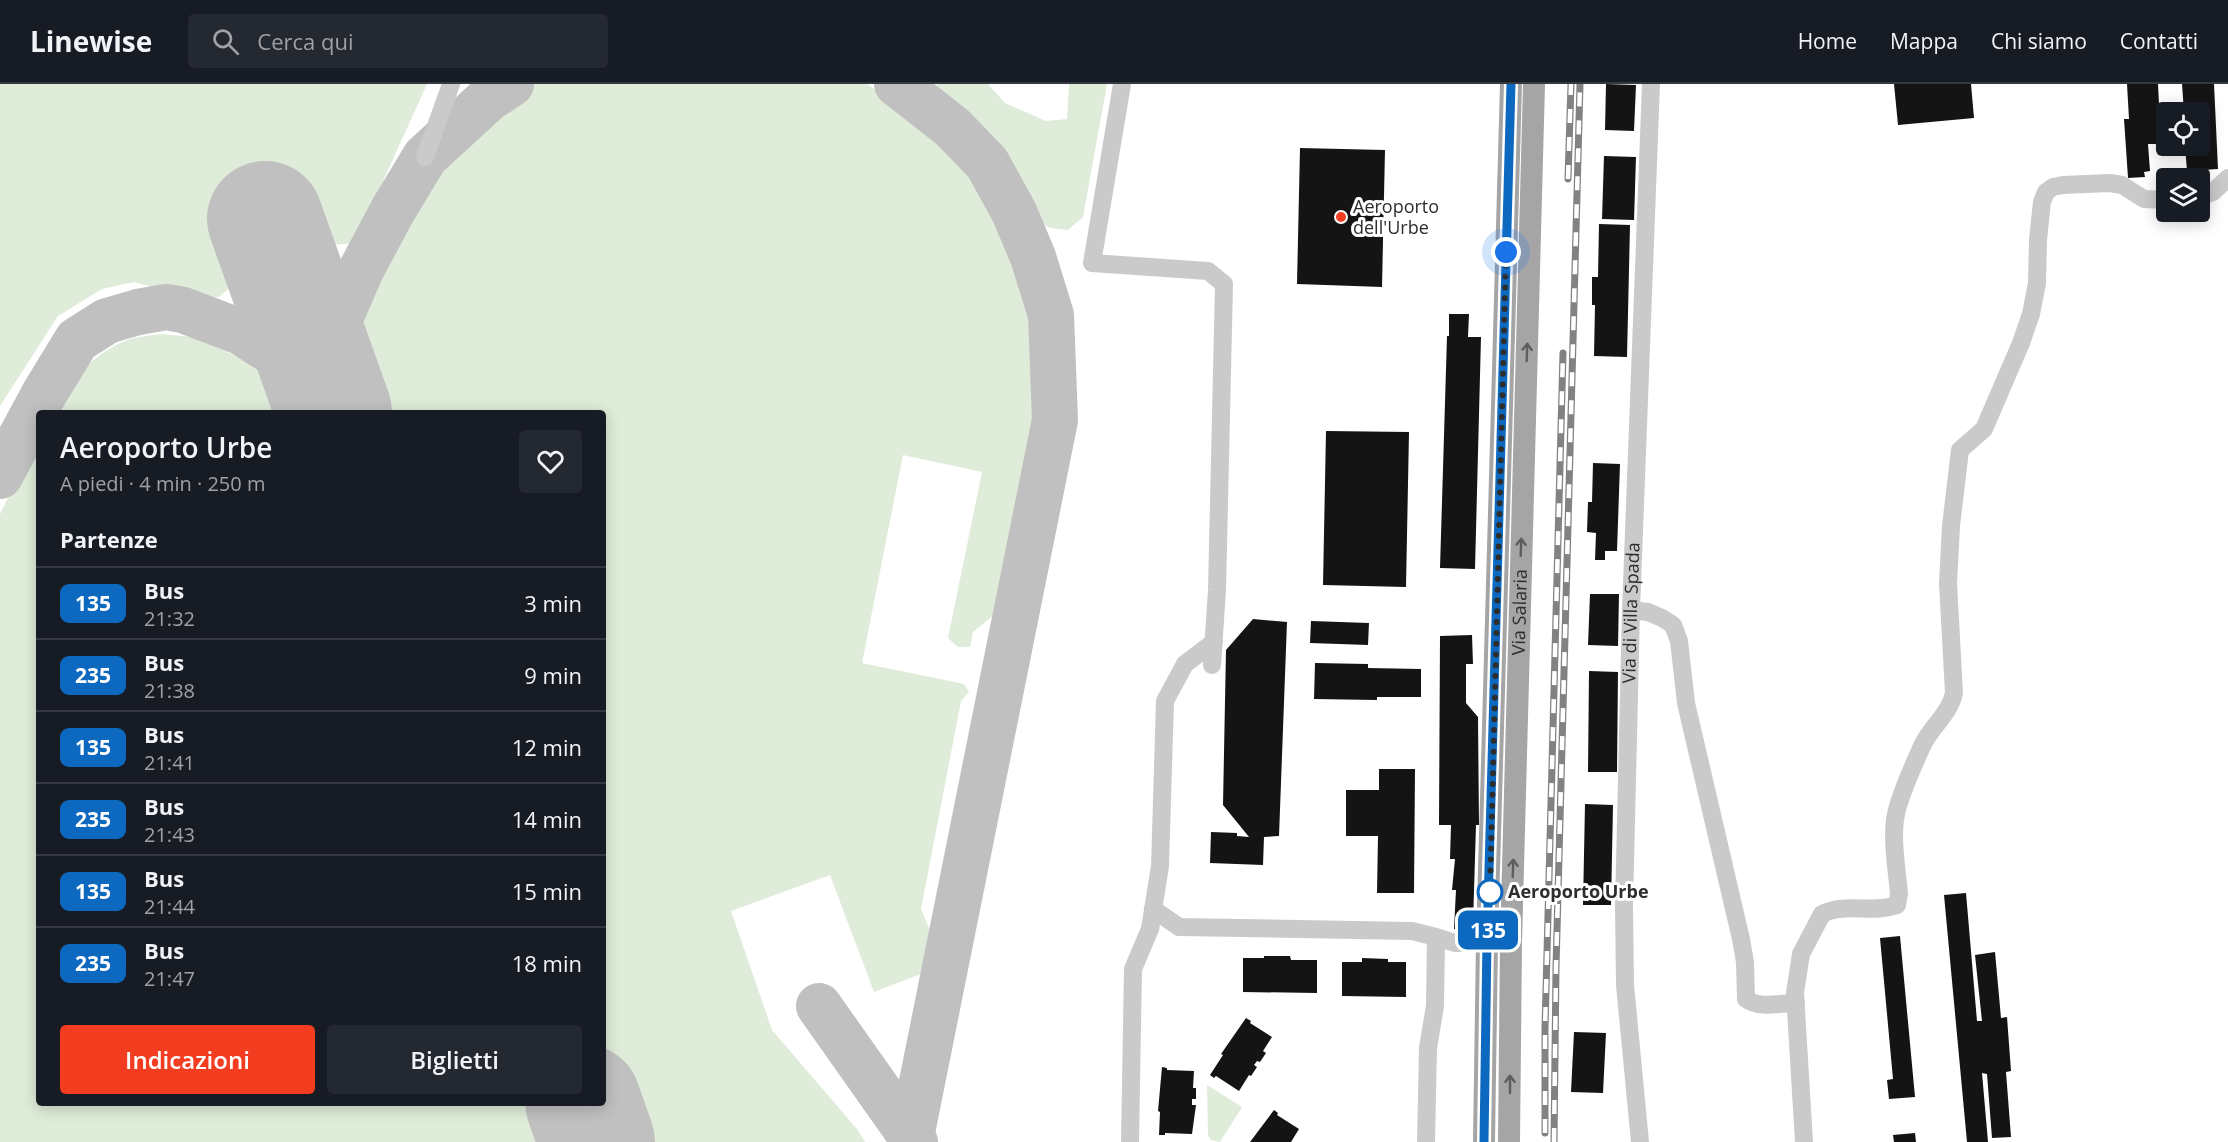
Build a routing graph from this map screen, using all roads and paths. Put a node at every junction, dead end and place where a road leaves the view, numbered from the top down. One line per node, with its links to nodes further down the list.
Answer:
1 (451, 84): 6 (street)
2 (1122, 84): 11 (street)
3 (1511, 84): 15 (main road, Via Salaria)
4 (1534, 84): 16 (main road, Via Salaria, one-way to 4)
5 (1651, 84): 10 (street, Via di Villa Spada)
6 (425, 157)
7 (2228, 178): 8 (street)
8 (2210, 193)
9 (2156, 200): 17 (street)
10 (1631, 610): 17 (street); 22 (street, Via di Villa Spada)
11 (1214, 642): 12 (street); 13 (street)
12 (1212, 665)
13 (1153, 909): 14 (street); 18 (street)
14 (1436, 937): 15 (street); 19 (street)
15 (1487, 941): 16 (street); 20 (main road, Via Salaria)
16 (1511, 942): 21 (main road, Via Salaria, one-way to 16)
17 (1796, 1003): 23 (street)
18 (1130, 1142)
19 (1426, 1142)
20 (1484, 1142)
21 (1509, 1142)
22 (1640, 1142)
23 (1804, 1142)

